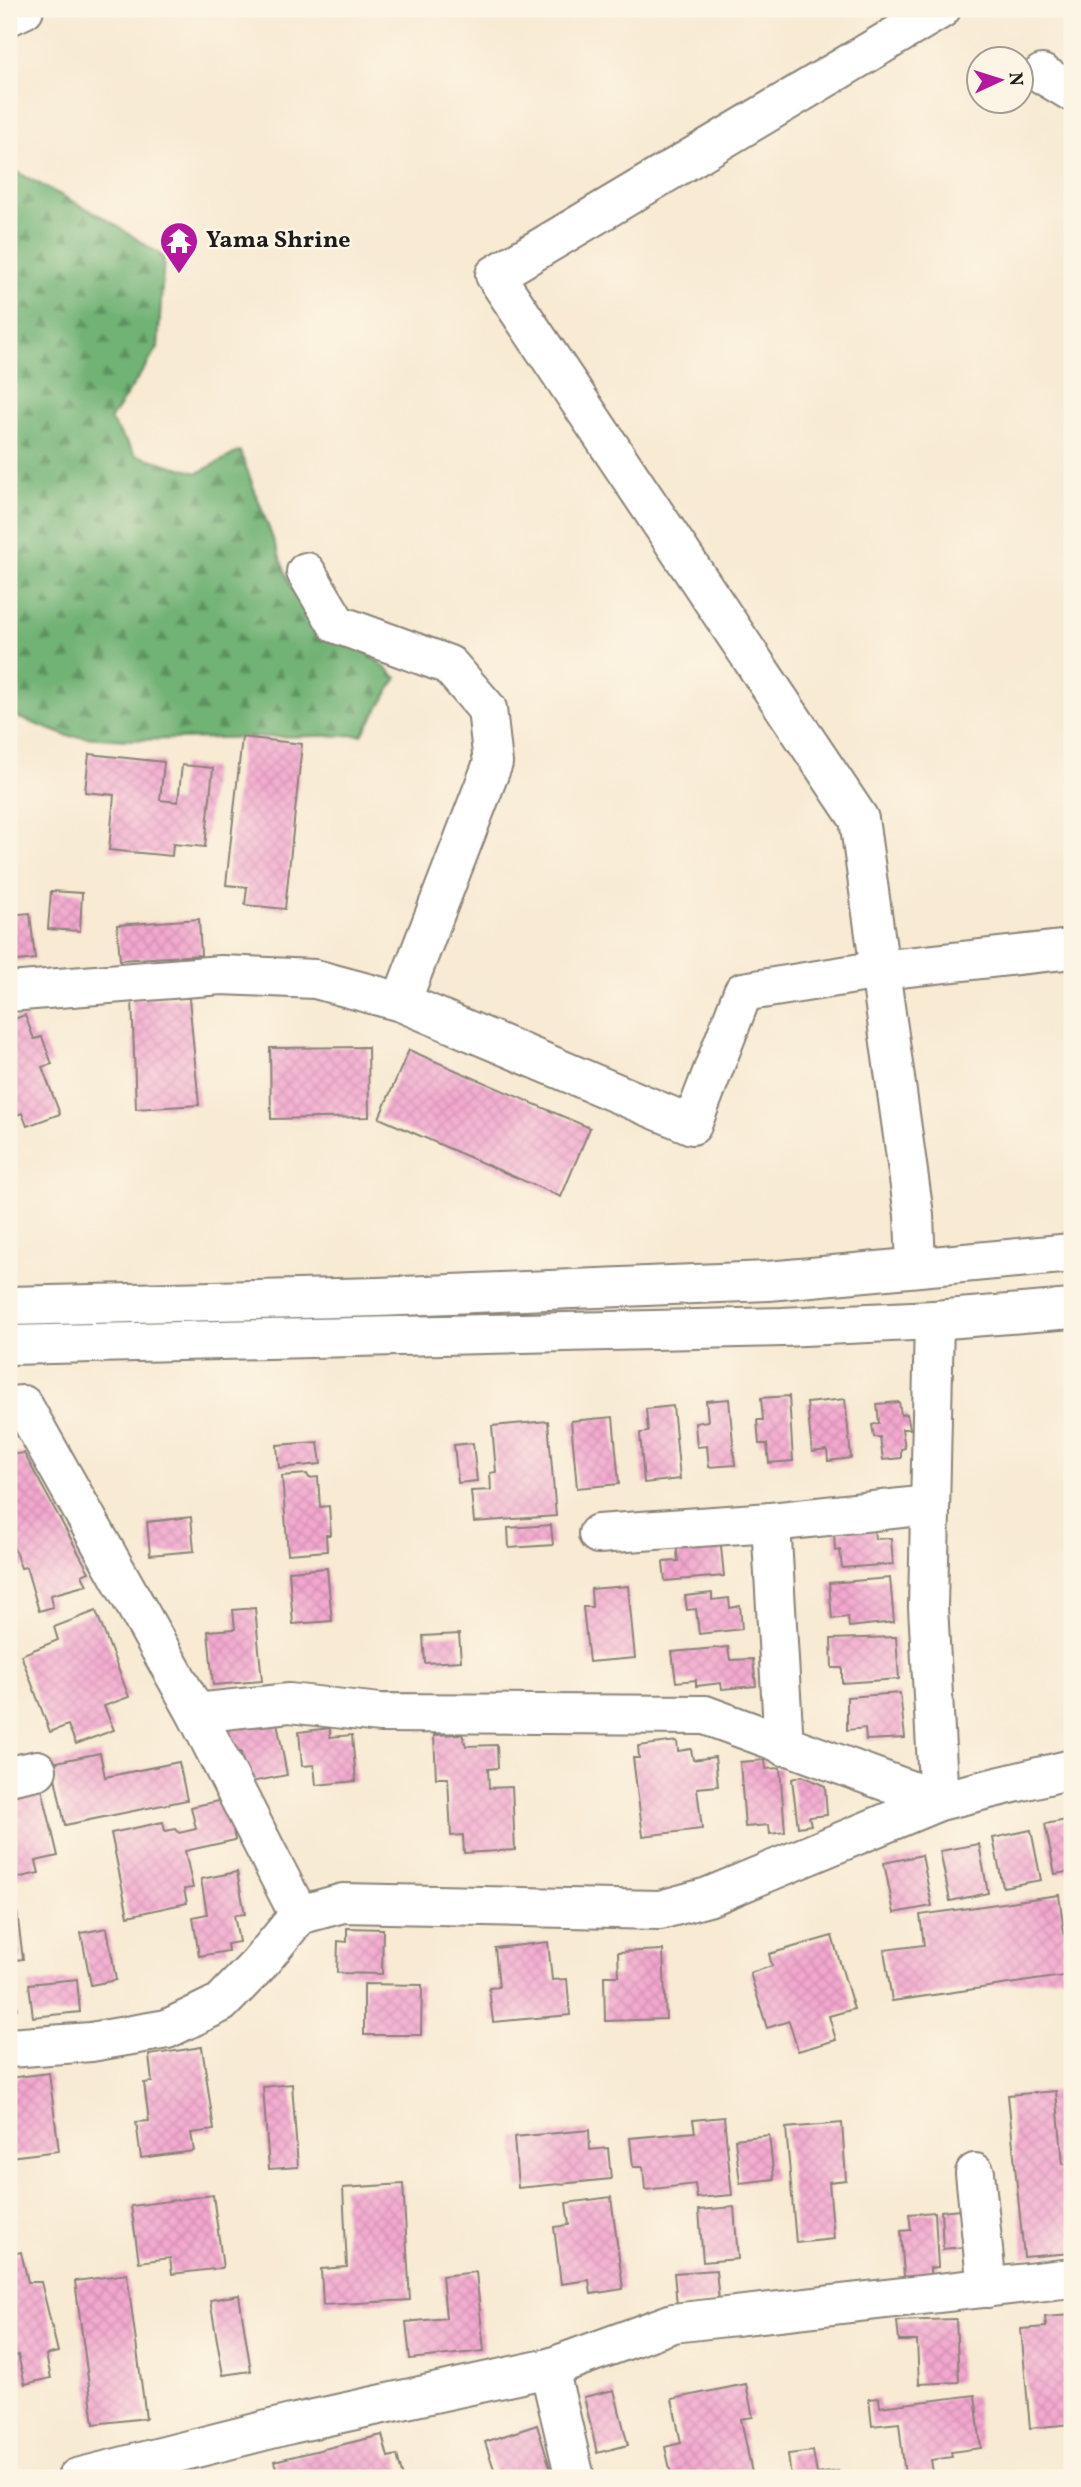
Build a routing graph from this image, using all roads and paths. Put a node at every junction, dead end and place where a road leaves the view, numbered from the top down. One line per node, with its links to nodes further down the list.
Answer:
1 (24, 9): 3 (street)
2 (941, 9): 6 (street)
3 (9, 16)
4 (306, 572): 8 (street)
5 (1072, 949): 6 (street)
6 (880, 970): 8 (street); 10 (street)
7 (9, 992): 8 (street)
8 (401, 1002)
9 (1072, 1253): 10 (street)
10 (916, 1268): 11 (street)
11 (9, 1306)
12 (1072, 1309): 13 (street)
13 (934, 1320): 14 (street); 16 (street)
14 (9, 1345)
15 (9, 1406): 19 (street)
16 (929, 1505): 17 (street); 22 (street)
17 (771, 1522): 18 (street); 20 (street)
18 (598, 1534)
19 (197, 1713): 20 (street); 23 (street)
20 (785, 1746): 22 (street)
21 (1072, 1769): 22 (street)
22 (939, 1801): 23 (street)
23 (299, 1915): 24 (street)
24 (9, 2048)
25 (975, 2172): 27 (street)
26 (1072, 2278): 27 (street)
27 (987, 2287): 28 (street)
28 (550, 2368): 29 (street); 30 (street)
29 (77, 2478)
30 (575, 2478)

